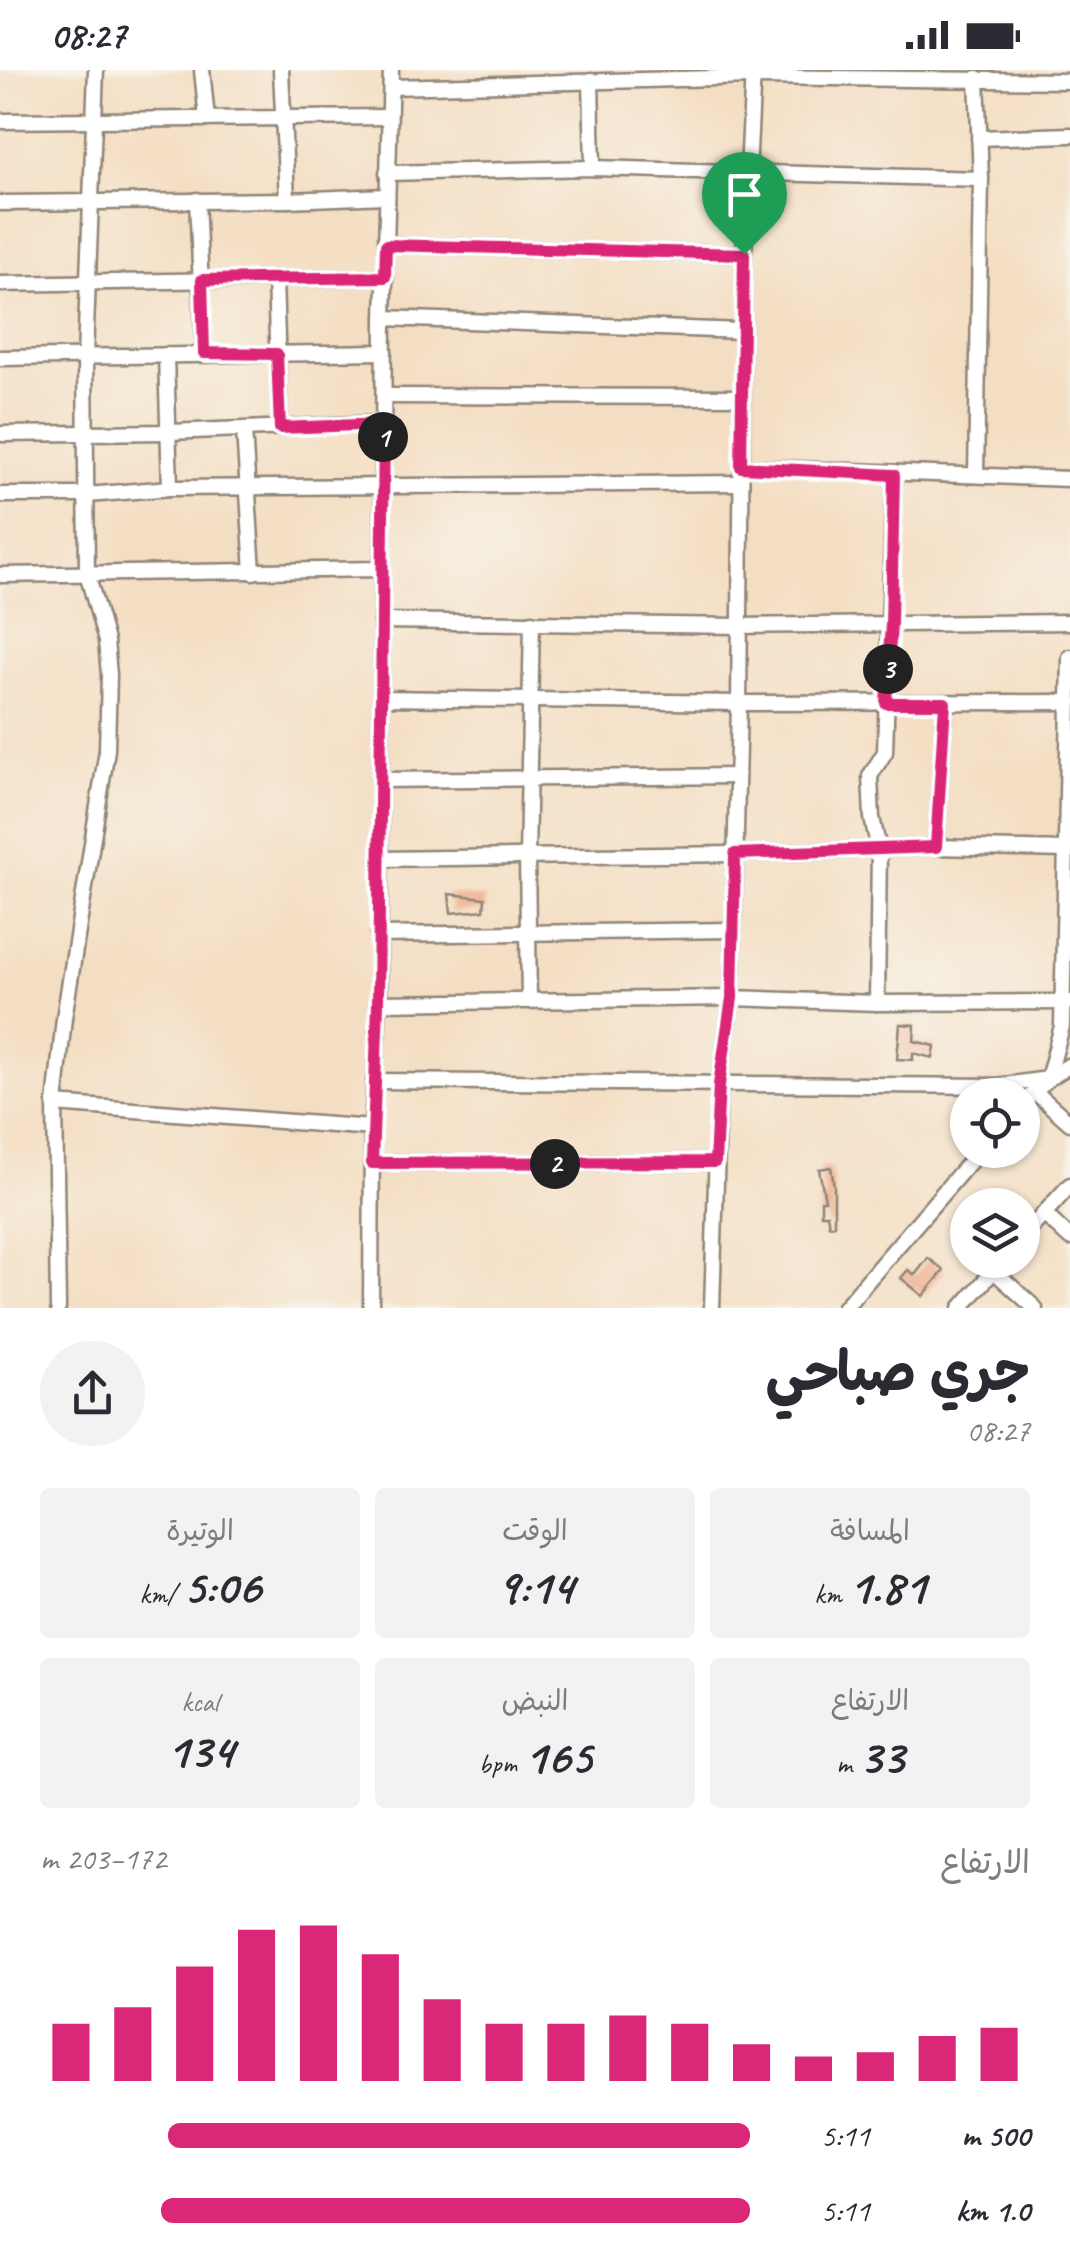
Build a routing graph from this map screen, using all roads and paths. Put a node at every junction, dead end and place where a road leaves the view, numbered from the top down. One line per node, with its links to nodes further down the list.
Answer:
1 (96, 70): 15 (street)
2 (202, 70): 14 (street)
3 (281, 70): 13 (street)
4 (391, 70): 11 (street)
5 (753, 73): 6 (street); 9 (street); 20 (street)
6 (911, 74): 8 (street)
7 (574, 76): 9 (street); 11 (street)
8 (977, 78): 10 (street); 18 (street)
9 (591, 81): 19 (street)
10 (1070, 81)
11 (391, 87): 12 (street)
12 (388, 116): 13 (street); 21 (street)
13 (283, 118): 14 (street); 25 (street)
14 (206, 119): 15 (street)
15 (96, 120): 16 (street); 26 (street)
16 (0, 121)
17 (1070, 135): 18 (street)
18 (979, 138): 22 (street)
19 (592, 168): 20 (street); 21 (street)
20 (748, 172): 22 (street); 29 (street)
21 (386, 173): 23 (street)
22 (981, 179): 53 (street)
23 (387, 196): 25 (street); 28 (street)
24 (198, 200): 25 (street); 26 (street); 32 (street)
25 (287, 200)
26 (93, 201): 27 (street); 33 (street)
27 (0, 203)
28 (386, 245): 29 (street); 30 (street)
29 (744, 254): 36 (street)
30 (385, 277): 31 (street); 35 (street)
31 (274, 279): 32 (street); 39 (street)
32 (202, 280): 33 (street); 38 (street)
33 (88, 283): 34 (street); 41 (street)
34 (0, 284)
35 (384, 318): 36 (street); 37 (street)
36 (742, 330): 44 (street)
37 (384, 352): 39 (street); 43 (street)
38 (204, 353): 39 (street); 40 (street)
39 (277, 354): 46 (street)
40 (166, 356): 41 (street); 48 (street)
41 (85, 357): 42 (street); 50 (street)
42 (0, 358)
43 (384, 396): 44 (street); 45 (street)
44 (741, 397): 51 (street)
45 (384, 424): 46 (street); 55 (street)
46 (280, 428): 47 (street)
47 (244, 430): 48 (street); 57 (street)
48 (169, 432): 50 (street); 56 (street)
49 (0, 434): 50 (street)
50 (87, 434): 59 (street)
51 (741, 475): 52 (street); 55 (street); 68 (street)
52 (894, 475): 53 (street); 67 (street)
53 (976, 475): 54 (street)
54 (1070, 478)
55 (382, 486): 57 (street); 60 (street)
56 (170, 488): 57 (street); 59 (street)
57 (248, 488): 61 (street)
58 (0, 495): 59 (street)
59 (88, 495): 62 (street)
60 (380, 569): 61 (street); 64 (street)
61 (253, 572): 62 (street)
62 (87, 573): 63 (street); 99 (street)
63 (0, 576)
64 (381, 621): 65 (street); 70 (street)
65 (532, 622): 68 (street); 71 (street)
66 (1070, 622): 67 (street)
67 (891, 624): 68 (street); 73 (street)
68 (740, 626): 75 (street)
69 (1070, 657): 72 (street)
70 (381, 698): 71 (street); 78 (street)
71 (531, 700): 75 (street); 77 (street)
72 (1069, 702): 74 (street); 81 (street)
73 (886, 703): 74 (street); 75 (street); 80 (street)
74 (945, 703): 79 (street)
75 (740, 704): 76 (street)
76 (737, 776): 77 (street); 82 (street)
77 (529, 779): 78 (street); 83 (street)
78 (380, 780): 84 (street)
79 (936, 847): 80 (street); 81 (street)
80 (879, 849): 82 (street); 91 (street)
81 (1066, 850): 90 (street)
82 (735, 854): 83 (street); 85 (street)
83 (527, 857): 84 (street); 86 (street)
84 (379, 859): 87 (street)
85 (732, 930): 86 (street); 88 (street)
86 (528, 932): 87 (street); 89 (street)
87 (378, 935): 92 (street)
88 (732, 998): 89 (street); 91 (street); 96 (street)
89 (530, 1001): 92 (street)
90 (1066, 1002): 91 (street); 94 (street)
91 (877, 1003)
92 (378, 1004): 95 (street)
93 (1070, 1065): 94 (street)
94 (1048, 1079): 96 (street); 97 (street)
95 (374, 1081): 96 (street); 101 (street)
96 (719, 1085): 102 (street)
97 (1040, 1087)
98 (1040, 1096): 100 (street)
99 (55, 1104): 101 (street); 111 (street)
100 (1070, 1123)
101 (372, 1128): 103 (street)
102 (715, 1162): 103 (street); 113 (street)
103 (372, 1163): 112 (street)
104 (965, 1168): 114 (street)
105 (1070, 1185): 106 (street)
106 (1044, 1214): 107 (street); 108 (street)
107 (1040, 1218)
108 (1070, 1238)
109 (987, 1278): 115 (street)
110 (1009, 1278): 116 (street)
111 (58, 1308)
112 (371, 1308)
113 (712, 1308)
114 (844, 1308)
115 (961, 1308)
116 (1035, 1308)

